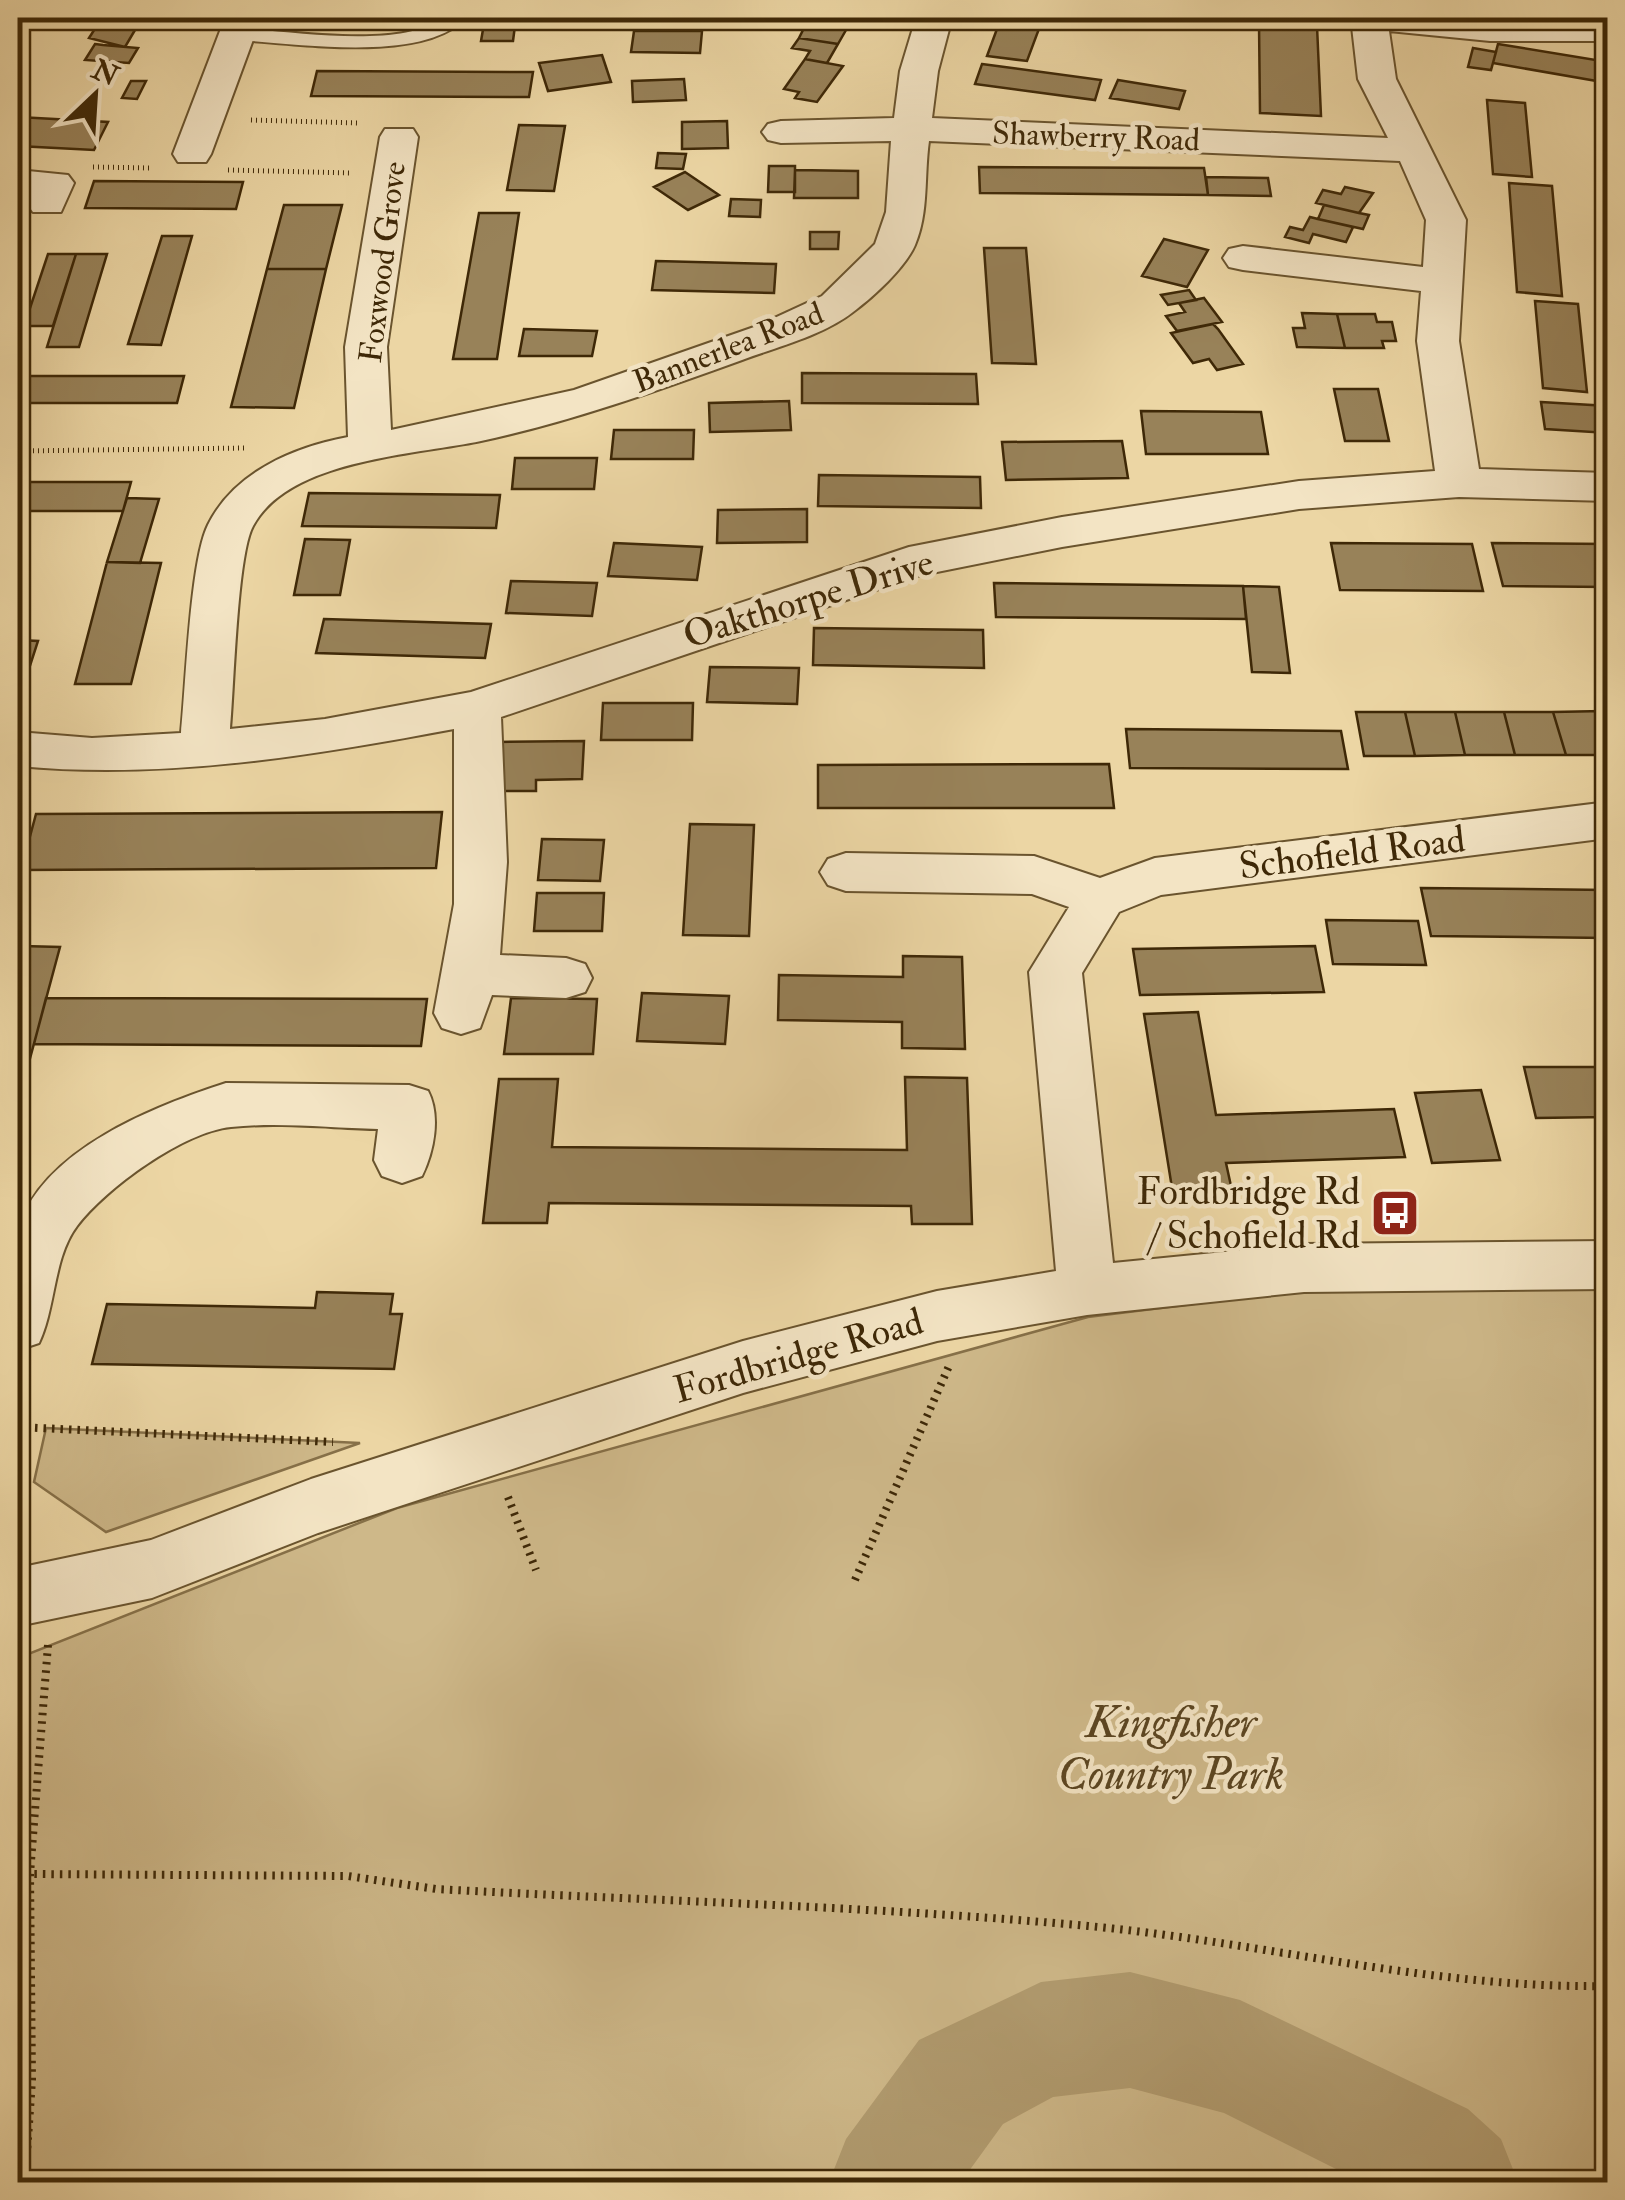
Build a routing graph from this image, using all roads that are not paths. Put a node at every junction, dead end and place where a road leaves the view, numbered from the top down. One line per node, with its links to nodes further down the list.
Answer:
1 (455, 18): 4 (lane)
2 (934, 18): 6 (street, Bannerlea Road)
3 (1369, 18): 5 (street); 9 (street)
4 (240, 26): 10 (street)
5 (1608, 30)
6 (912, 129): 7 (street, Shawberry Road); 9 (street, Shawberry Road); 13 (street, Bannerlea Road)
7 (781, 132)
8 (398, 137): 13 (street, Foxwood Grove)
9 (1412, 150): 12 (street)
10 (192, 154)
11 (1242, 258): 12 (street)
12 (1442, 281): 14 (street)
13 (370, 446): 17 (street, Bannerlea Road)
14 (1459, 483): 15 (street, Oakthorpe Drive); 16 (street, Oakthorpe Drive)
15 (1608, 487)
16 (476, 708): 17 (street, Oakthorpe Drive); 22 (street)
17 (204, 749): 18 (street, Oakthorpe Drive)
18 (19, 755)
19 (1608, 820): 21 (street, Schofield Road)
20 (846, 872): 21 (street)
21 (1101, 898): 25 (street)
22 (566, 978)
23 (402, 1160): 26 (street)
24 (1608, 1265): 25 (street, Fordbridge Road)
25 (1087, 1290): 27 (street, Fordbridge Road)
26 (18, 1325)
27 (35, 1593)

